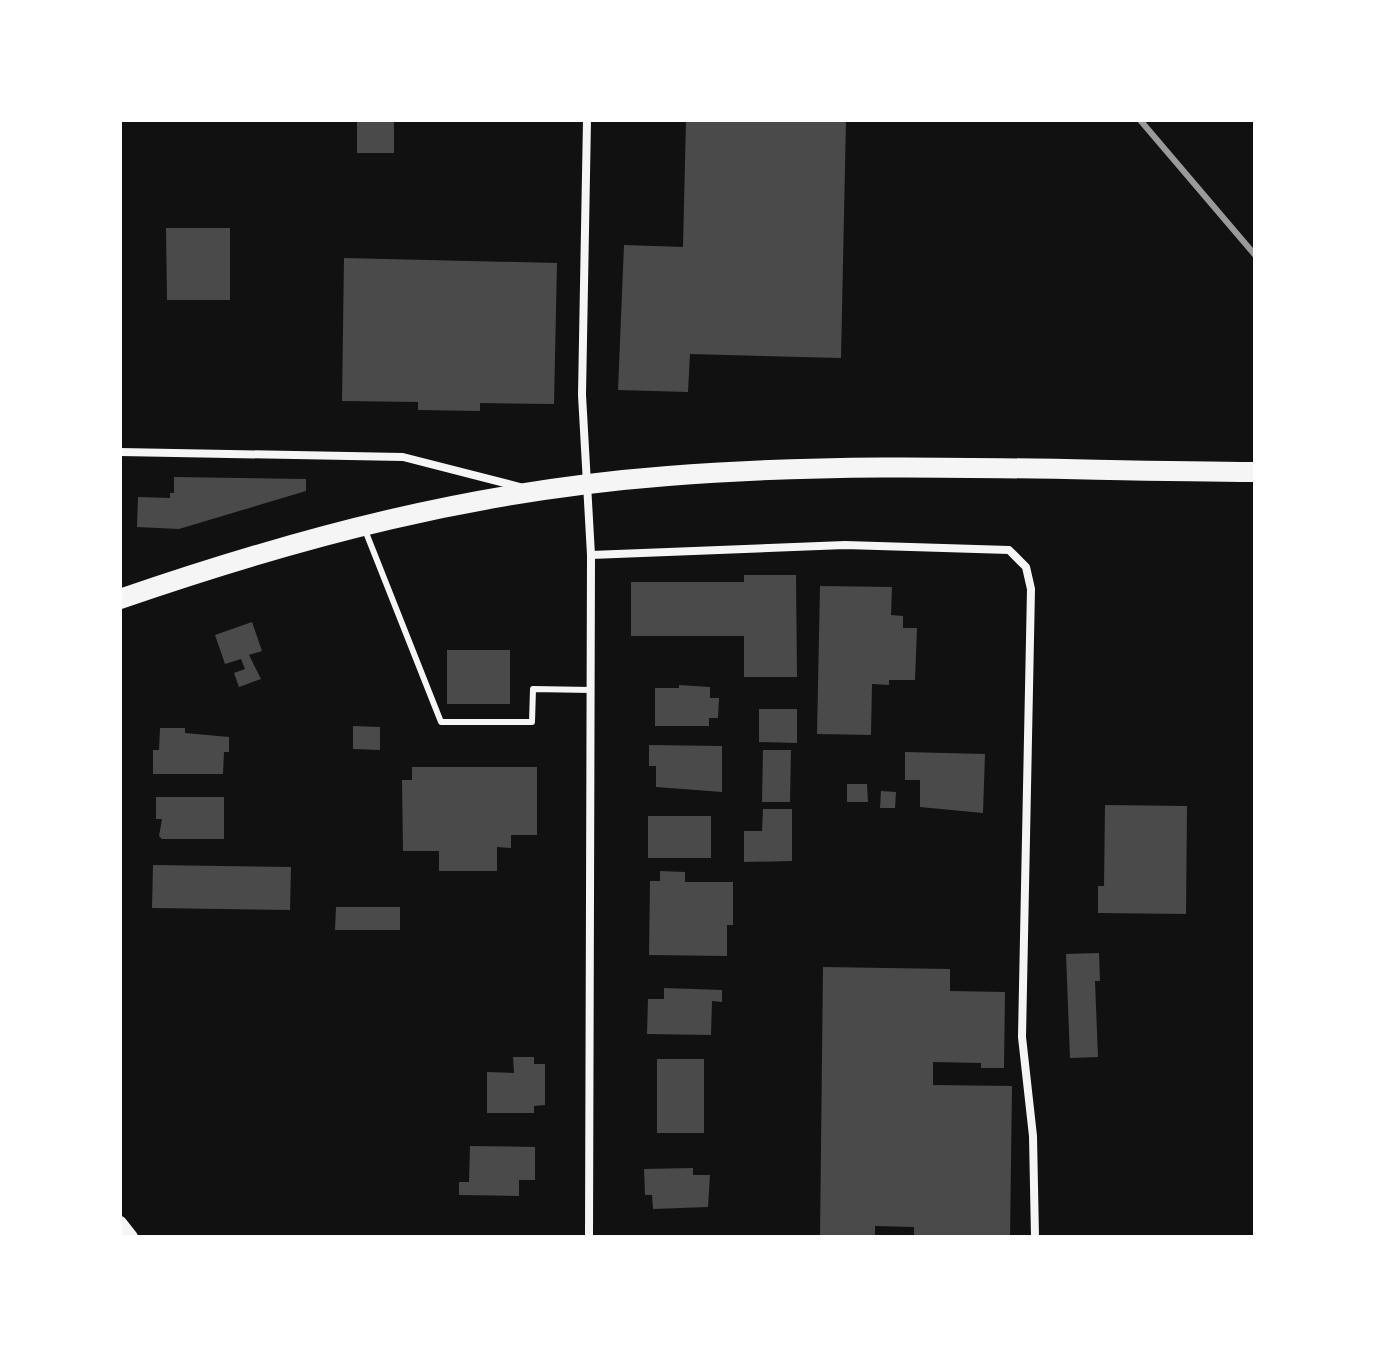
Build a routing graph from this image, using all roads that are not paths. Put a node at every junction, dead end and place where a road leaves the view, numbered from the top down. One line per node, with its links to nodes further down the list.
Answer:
1 (587, 120): 4 (street)
2 (120, 452): 5 (street)
3 (1255, 472): 4 (main road)
4 (589, 486): 5 (main road); 7 (street)
5 (537, 491): 6 (main road)
6 (363, 523): 8 (main road); 9 (lane)
7 (591, 555): 9 (street); 13 (street)
8 (120, 599)
9 (591, 690): 12 (street)
10 (120, 1223): 11 (street)
11 (131, 1237)
12 (589, 1237)
13 (1035, 1237)

